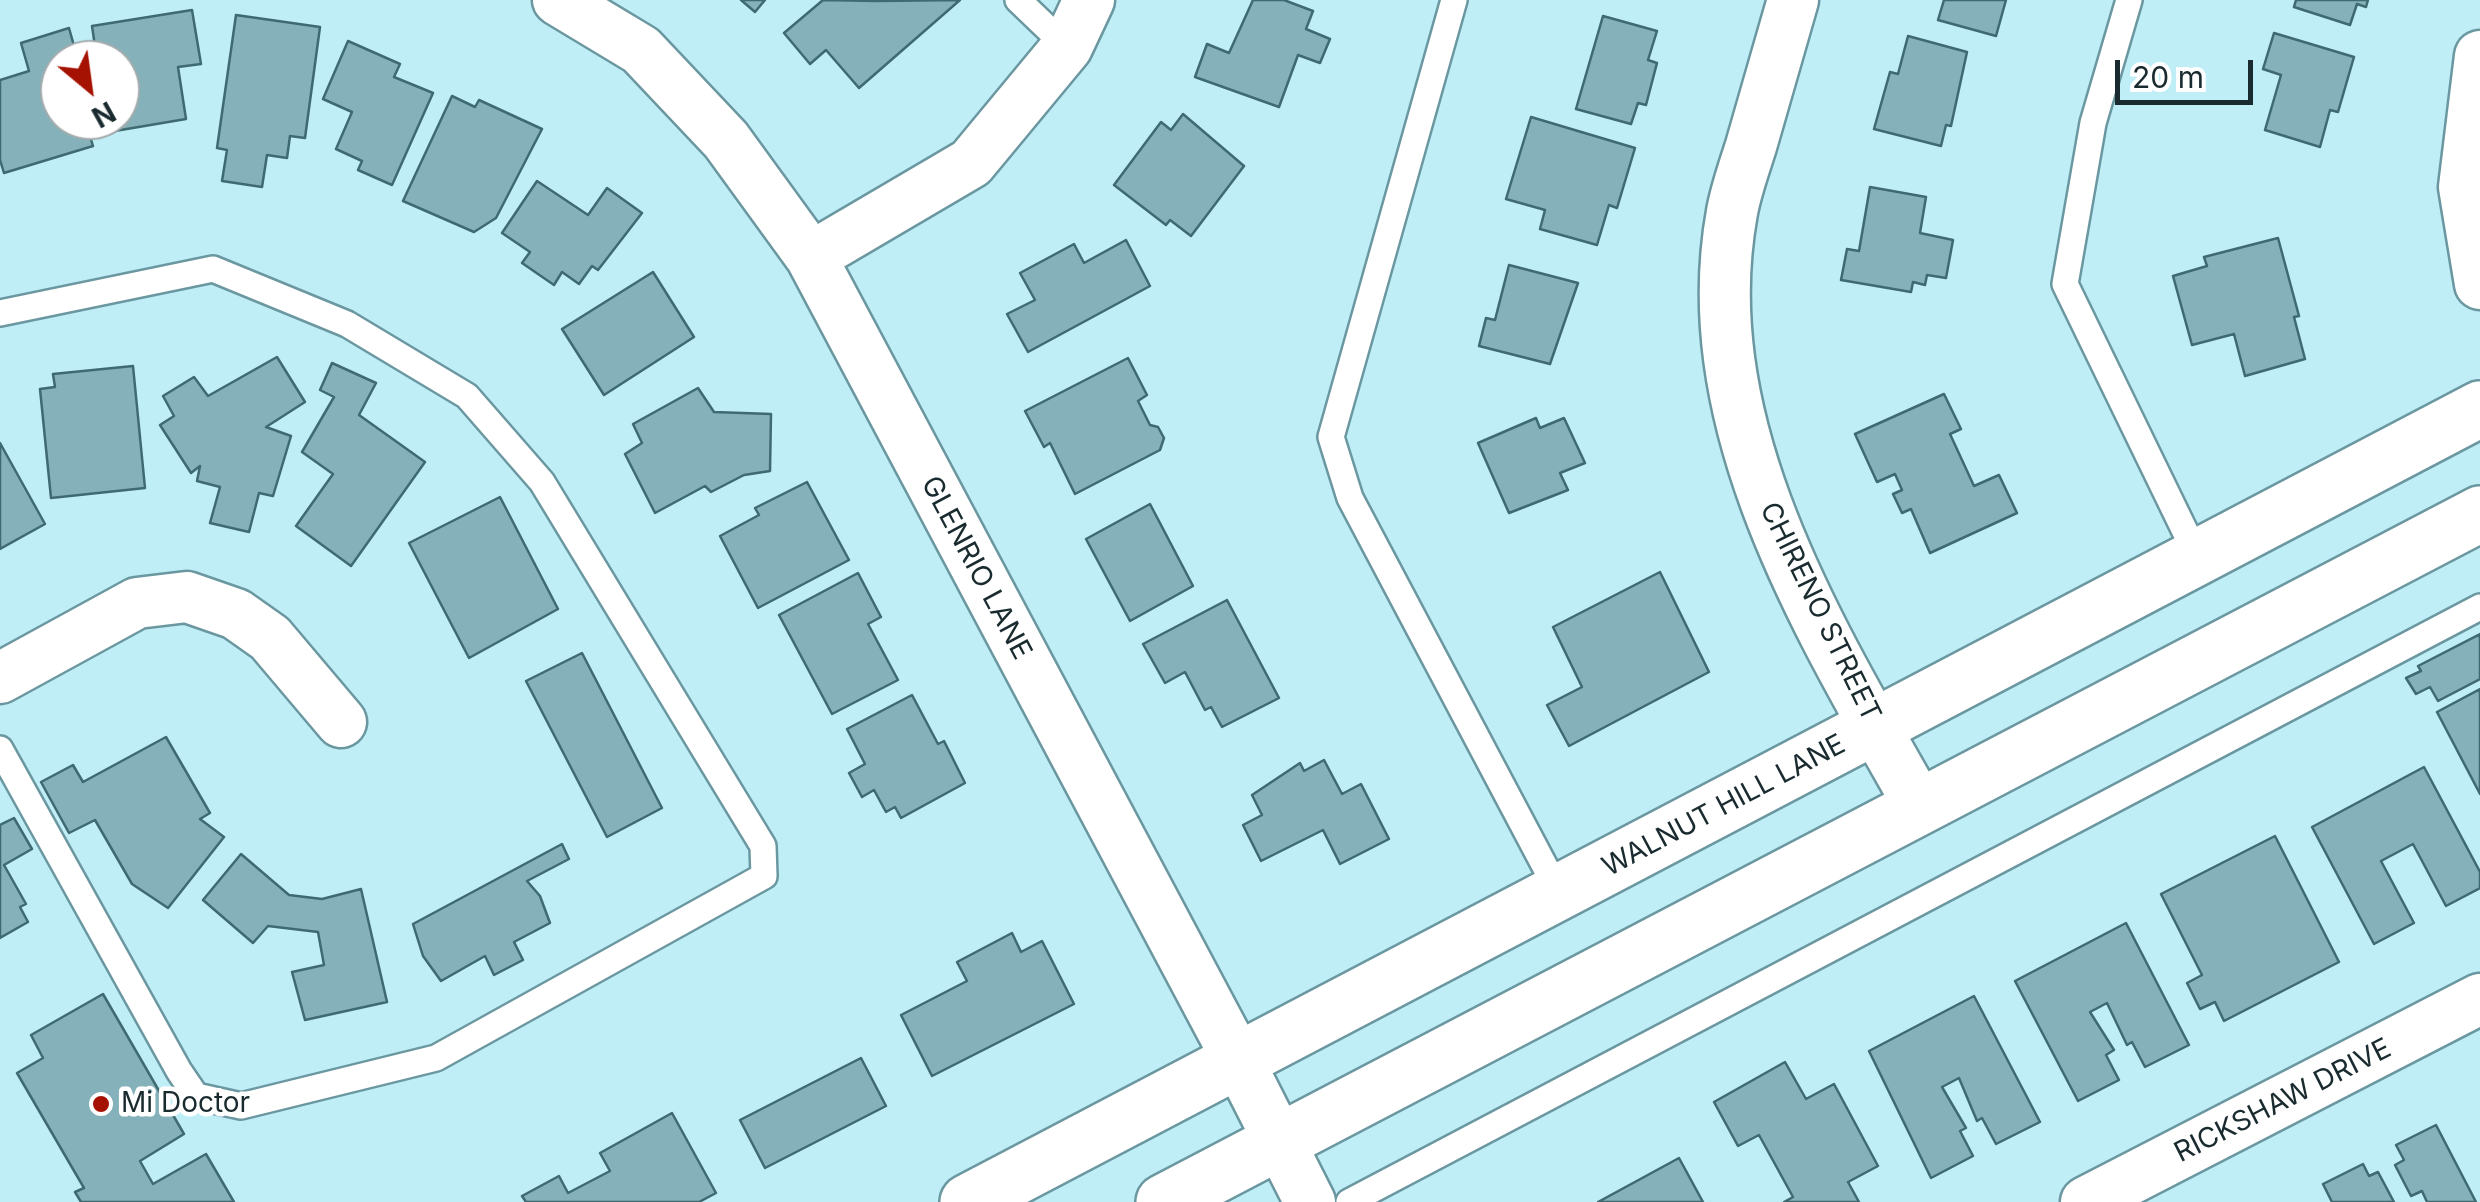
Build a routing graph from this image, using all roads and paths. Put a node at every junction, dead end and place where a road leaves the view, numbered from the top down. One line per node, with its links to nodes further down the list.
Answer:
1 (558, 0): 9 (street, GLENRIO LANE)
2 (1018, 0): 7 (lane)
3 (1089, 0): 7 (street)
4 (1454, 0): 21 (lane)
5 (1793, 0): 18 (street, CHIRENO STREET)
6 (2129, 0): 14 (lane)
7 (1068, 47): 9 (street)
8 (2480, 56): 10 (street)
9 (810, 257): 23 (street, GLENRIO LANE)
10 (2480, 284)
11 (0, 313): 19 (lane)
12 (2480, 409): 14 (main road, WALNUT HILL LANE)
13 (2480, 514): 20 (main road)
14 (2198, 558): 18 (main road, WALNUT HILL LANE)
15 (2480, 607): 28 (lane)
16 (0, 678): 17 (street)
17 (341, 722)
18 (1875, 727): 20 (street, CHIRENO STREET); 21 (main road, WALNUT HILL LANE)
19 (0, 749)
20 (1920, 807): 24 (main road)
21 (1559, 894): 23 (main road, WALNUT HILL LANE)
22 (2480, 999): 29 (street, RICKSHAW DRIVE)
23 (1239, 1062): 24 (street, GLENRIO LANE); 25 (main road, WALNUT HILL LANE)
24 (1278, 1142): 26 (main road); 27 (street, GLENRIO LANE)
25 (968, 1202)
26 (1164, 1202)
27 (1310, 1202)
28 (1349, 1202)
29 (2086, 1202)

